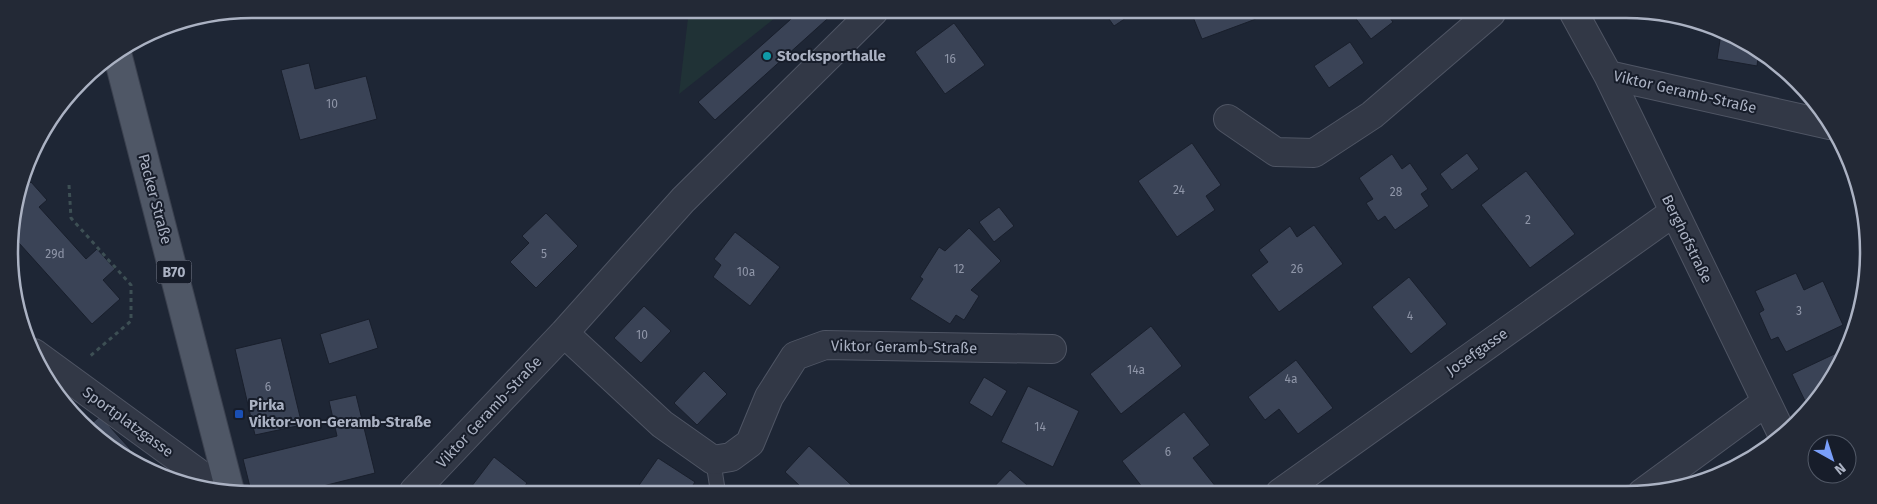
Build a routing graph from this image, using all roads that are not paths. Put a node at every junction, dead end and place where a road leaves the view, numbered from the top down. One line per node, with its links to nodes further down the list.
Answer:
1 (867, 18): 9 (street, Viktor Geramb-Straße)
2 (1485, 18): 6 (street)
3 (1577, 18): 5 (street, Viktor Geramb-Straße)
4 (119, 59): 17 (main road, Packer Straße / B70)
5 (1608, 75): 7 (street, Viktor Geramb-Straße); 8 (street, Berghofstraße)
6 (1228, 120)
7 (1821, 123)
8 (1674, 212): 12 (street, Berghofstraße); 20 (street, Josefgasse)
9 (564, 333): 14 (street); 18 (street, Viktor Geramb-Straße)
10 (1052, 349): 14 (street, Viktor Geramb-Straße)
11 (45, 361): 15 (street, Sportplatzgasse)
12 (1766, 402): 13 (street, Berghofstraße); 16 (street)
13 (1779, 429)
14 (712, 460): 19 (lane)
15 (212, 483)
16 (1654, 484)
17 (228, 485)
18 (419, 486)
19 (717, 486)
20 (1288, 486)

